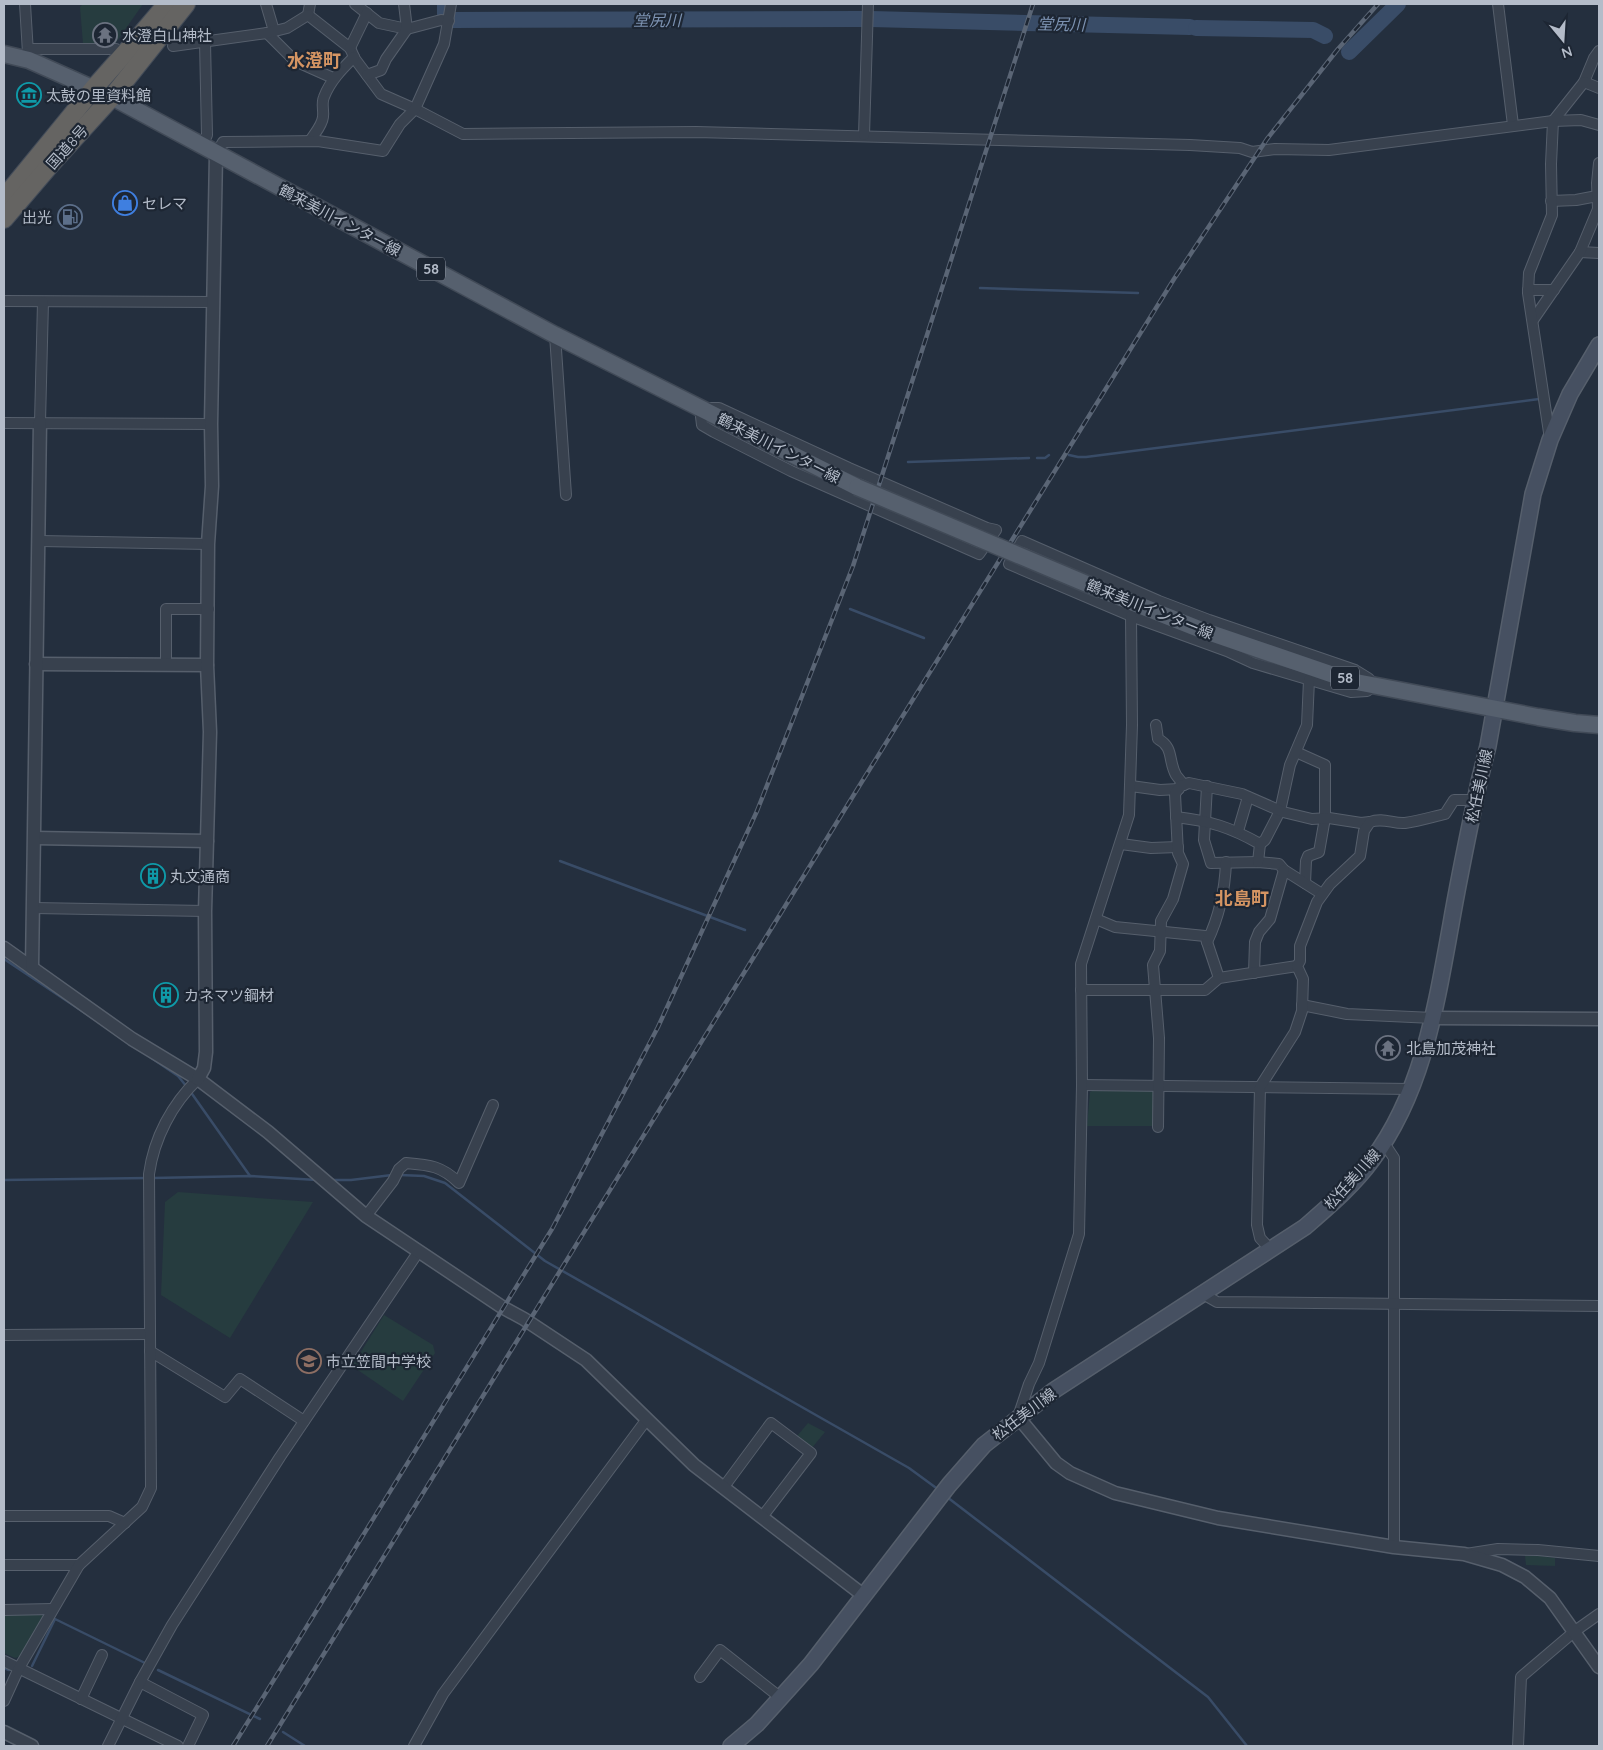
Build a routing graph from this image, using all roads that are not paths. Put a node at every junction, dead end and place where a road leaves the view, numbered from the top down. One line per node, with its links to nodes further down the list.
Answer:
1 (25, 4): 22 (street)
2 (167, 4): 26 (highway, 国道8号)
3 (186, 4): 28 (highway, 国道8号)
4 (266, 4): 15 (street)
5 (310, 4): 12 (street)
6 (355, 4): 11 (street)
7 (404, 4): 14 (street)
8 (451, 4): 13 (street)
9 (868, 4): 33 (street)
10 (1498, 4): 31 (street)
11 (367, 14): 14 (street); 20 (street)
12 (308, 15): 15 (street); 20 (street)
13 (449, 21): 14 (street); 29 (street)
14 (407, 30): 23 (street)
15 (270, 32): 16 (street); 24 (street)
16 (204, 42): 17 (street); 35 (street)
17 (173, 46)
18 (116, 50): 22 (street)
19 (1599, 51): 25 (street)
20 (352, 52): 23 (street); 24 (street)
21 (4, 54): 22 (main road, 鶴来美川インター線 / 58)
22 (24, 55): 26 (main road, 鶴来美川インター線 / 58)
23 (368, 75): 29 (street)
24 (334, 78): 34 (street)
25 (1584, 82): 27 (street); 30 (street)
26 (94, 88): 28 (main road, 鶴来美川インター線 / 58); 37 (highway, 国道8号)
27 (1599, 88)
28 (112, 97): 35 (main road, 鶴来美川インター線 / 58); 42 (highway, 国道8号)
29 (415, 109): 33 (street); 34 (street)
30 (1553, 121): 31 (street); 32 (street); 40 (street)
31 (1512, 125): 33 (street)
32 (1599, 125)
33 (864, 136)
34 (310, 141): 35 (street)
35 (209, 149): 49 (street); 51 (main road, 鶴来美川インター線 / 58)
36 (1599, 163): 38 (street)
37 (10, 181): 39 (highway, 国道8号)
38 (1597, 196): 40 (street); 41 (street)
39 (4, 198)
40 (1551, 201): 45 (street)
41 (1599, 209): 43 (street)
42 (4, 219)
43 (1580, 252): 44 (street); 46 (street)
44 (1599, 253)
45 (1528, 290): 46 (street); 50 (street)
46 (1554, 290): 50 (street)
47 (4, 301): 48 (street)
48 (43, 302): 49 (street); 54 (street)
49 (214, 302): 56 (street)
50 (1533, 320): 57 (street)
51 (555, 335): 53 (main road, 鶴来美川インター線 / 58); 58 (street)
52 (1599, 345): 57 (main road, 松任美川線)
53 (700, 408): 53 (street); 67 (main road, 鶴来美川インター線 / 58, bridge)
54 (40, 422): 55 (street); 56 (street); 59 (street)
55 (4, 423)
56 (211, 424): 60 (street)
57 (1550, 440): 68 (main road, 松任美川線)
58 (566, 494)
59 (40, 541): 60 (street); 63 (street)
60 (208, 544): 61 (street)
61 (208, 609): 64 (street); 65 (street)
62 (1132, 616): 66 (street); 67 (street); 72 (street)
63 (36, 664): 64 (street); 83 (street)
64 (166, 665): 65 (street)
65 (207, 665): 84 (street)
66 (1309, 680): 67 (street); 71 (street)
67 (1375, 685): 68 (main road, 鶴来美川インター線 / 58)
68 (1494, 709): 69 (main road, 鶴来美川インター線 / 58); 76 (main road, 松任美川線)
69 (1599, 724)
70 (1156, 725): 74 (street)
71 (1296, 752): 77 (street); 79 (street)
72 (1131, 786): 74 (street); 85 (street)
73 (1207, 786): 74 (street); 75 (street); 80 (street)
74 (1181, 787): 78 (street)
75 (1248, 797): 77 (street); 82 (street)
76 (1475, 800): 81 (street); 106 (main road, 松任美川線)
77 (1280, 811): 79 (street); 86 (street)
78 (1176, 817): 80 (street); 87 (street)
79 (1325, 818): 81 (street); 91 (street)
80 (1206, 821): 82 (street); 88 (street)
81 (1370, 822): 92 (street)
82 (1238, 831): 86 (street)
83 (36, 838): 84 (street); 93 (street)
84 (207, 841): 94 (street)
85 (1121, 844): 87 (street); 95 (street)
86 (1260, 844): 89 (street)
87 (1178, 847): 96 (street)
88 (1226, 862): 89 (street); 97 (street)
89 (1258, 862): 90 (street)
90 (1284, 870): 91 (street); 101 (street)
91 (1305, 883): 92 (street)
92 (1322, 894): 99 (street)
93 (34, 908): 94 (street); 100 (street)
94 (205, 911): 109 (street)
95 (1096, 919): 96 (street); 103 (street)
96 (1161, 931): 97 (street); 104 (street)
97 (1207, 942): 102 (street)
98 (4, 948): 100 (street)
99 (1297, 966): 101 (street); 105 (street)
100 (32, 968): 109 (street)
101 (1254, 973): 102 (street)
102 (1219, 978): 104 (street)
103 (1081, 990): 104 (street); 108 (street)
104 (1154, 991): 110 (street)
105 (1302, 1005): 106 (street); 111 (street)
106 (1433, 1018): 107 (street); 112 (main road, 松任美川線)
107 (1599, 1019)
108 (1082, 1085): 110 (street); 125 (street)
109 (191, 1086): 116 (street); 122 (street)
110 (1158, 1086): 111 (street); 114 (street)
111 (1260, 1087): 112 (street); 117 (street)
112 (1411, 1088): 115 (main road, 松任美川線)
113 (493, 1104): 116 (street)
114 (1158, 1127)
115 (1384, 1143): 117 (main road, 松任美川線); 120 (street)
116 (366, 1216): 118 (street)
117 (1271, 1250): 119 (main road, 松任美川線)
118 (419, 1251): 126 (street); 127 (street)
119 (1203, 1294): 120 (street); 125 (main road, 松任美川線)
120 (1395, 1305): 121 (street); 132 (street)
121 (1599, 1306)
122 (150, 1334): 123 (street); 124 (street)
123 (4, 1335)
124 (150, 1351): 127 (street); 131 (street)
125 (1018, 1417): 132 (street); 137 (main road, 松任美川線)
126 (647, 1419): 128 (street); 157 (street)
127 (304, 1420): 147 (street)
128 (723, 1488): 130 (street); 130 (street)
129 (4, 1516): 131 (street)
130 (762, 1517): 137 (street)
131 (125, 1523): 135 (street)
132 (1394, 1546): 133 (street)
133 (1464, 1554): 134 (street); 141 (street)
134 (1599, 1556)
135 (79, 1564): 136 (street); 138 (street)
136 (4, 1565)
137 (862, 1595): 148 (main road, 松任美川線)
138 (52, 1609): 139 (street); 145 (street)
139 (4, 1610)
140 (1599, 1614): 141 (street)
141 (1575, 1632): 144 (street); 159 (street)
142 (102, 1655): 150 (street)
143 (4, 1661): 145 (street)
144 (1599, 1667)
145 (19, 1668): 149 (street); 150 (street)
146 (700, 1677): 148 (street)
147 (140, 1682): 151 (street); 156 (street)
148 (781, 1698): 158 (main road, 松任美川線)
149 (4, 1699)
150 (81, 1699): 151 (street)
151 (121, 1719): 154 (street); 155 (street)
152 (4, 1732): 153 (street)
153 (32, 1746)
154 (108, 1746)
155 (178, 1746)
156 (188, 1746)
157 (414, 1746)
158 (730, 1746)
159 (1518, 1746)

